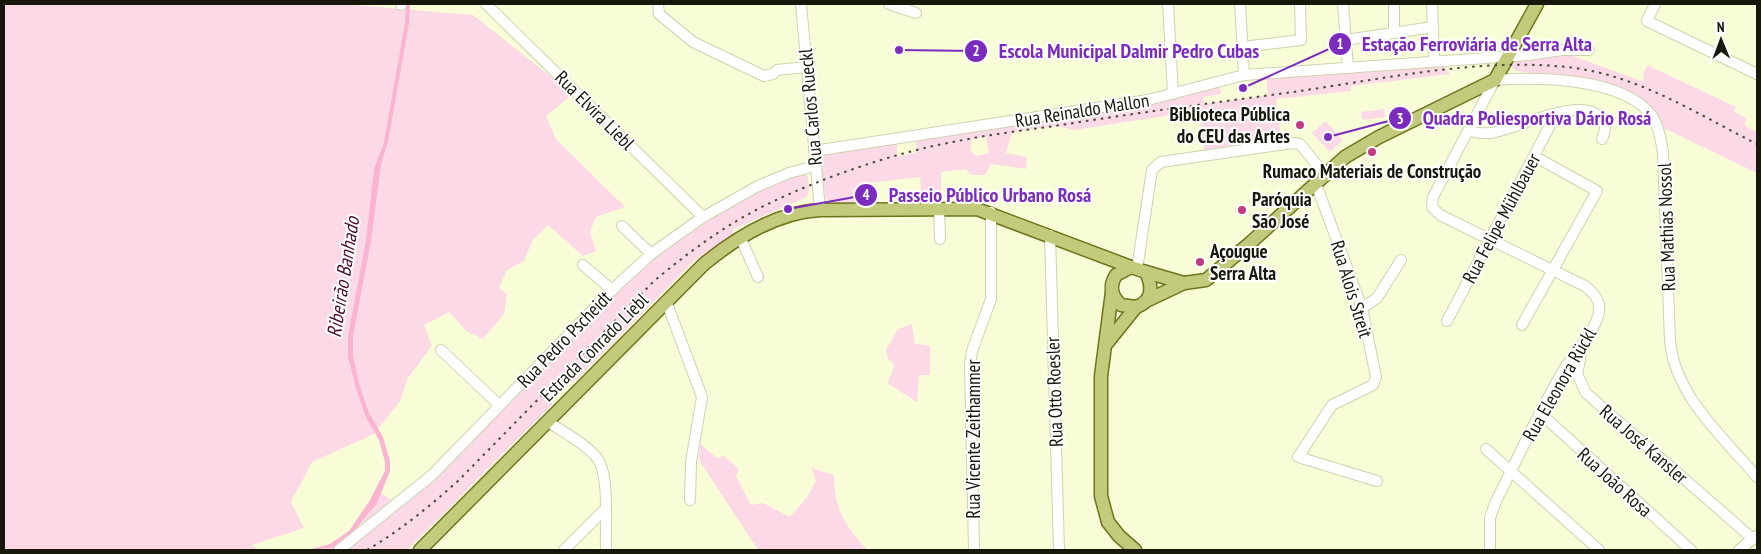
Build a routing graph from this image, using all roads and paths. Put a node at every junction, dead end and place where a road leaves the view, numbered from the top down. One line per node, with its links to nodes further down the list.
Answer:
1 (486, 4): 37 (street, Rua Elvira Liebl)
2 (658, 4): 21 (street)
3 (801, 4): 21 (street, Rua Carlos Rueckl)
4 (889, 4): 13 (street)
5 (1168, 4): 26 (street)
6 (1240, 4): 17 (street)
7 (1300, 4): 17 (street)
8 (1343, 4): 16 (street)
9 (1394, 4): 15 (street)
10 (1432, 4): 14 (street)
11 (1537, 4): 19 (main road)
12 (1655, 4): 23 (street)
13 (916, 13)
14 (1433, 27): 15 (street); 20 (street)
15 (1394, 33): 16 (street)
16 (1346, 40): 22 (street)
17 (1242, 47): 24 (street)
18 (1589, 50): 19 (street, Rua Reinaldo Mallon)
19 (1506, 57): 20 (street, Rua Reinaldo Mallon); 25 (main road)
20 (1434, 61): 22 (street, Rua Reinaldo Mallon)
21 (806, 67): 30 (street, Rua Carlos Rueckl)
22 (1348, 68): 24 (street, Rua Reinaldo Mallon)
23 (1757, 74)
24 (1244, 75): 26 (street, Rua Reinaldo Mallon)
25 (1495, 80): 28 (street); 33 (main road); 66 (street, Rua Mathias Nossol)
26 (1173, 94): 30 (street, Rua Reinaldo Mallon)
27 (1556, 114): 28 (street); 29 (street); 31 (street, Rua Felipe Mühlbauer)
28 (1469, 130): 42 (street)
29 (1602, 140)
30 (814, 151): 32 (street, Rua Carlos Rueckl)
31 (1534, 156): 42 (street, Rua Felipe Mühlbauer); 48 (street)
32 (815, 166): 35 (street, Rua Carlos Rueckl); 37 (street, Rua Pedro Pscheidt)
33 (1321, 180): 47 (street, Rua Alois Streit); 50 (main road); 55 (street, Rua Alois Streit)
34 (939, 208): 35 (main road, Estrada Conrado Liebl); 36 (main road, Estrada Conrado Liebl); 41 (street)
35 (820, 210): 40 (main road, Estrada Conrado Liebl)
36 (991, 212): 39 (main road, Estrada Conrado Liebl); 75 (street, Rua Vicente Zeithammer)
37 (704, 217): 43 (street, Rua Pedro Pscheidt)
38 (622, 226): 43 (street)
39 (1050, 235): 44 (main road, Estrada Conrado Liebl); 76 (street, Rua Otto Roesler)
40 (741, 239): 49 (street); 53 (main road, Estrada Conrado Liebl)
41 (940, 239)
42 (1490, 239): 48 (street); 56 (street, Rua Felipe Mühlbauer)
43 (651, 254): 52 (street, Rua Pedro Pscheidt)
44 (1100, 254): 47 (main road, Estrada Conrado Liebl); 51 (main road)
45 (1400, 260): 55 (street)
46 (583, 265): 52 (street)
47 (1138, 270): 50 (main road, Estrada Conrado Liebl); 51 (main road); 54 (main road)
48 (1552, 270): 57 (street); 58 (street, Rua Eleonora Rückl)
49 (758, 277)
50 (1184, 283): 54 (main road)
51 (1112, 286): 54 (main road); 59 (main road)
52 (612, 290): 61 (street, Rua Pedro Pscheidt)
53 (666, 301): 63 (main road, Estrada Conrado Liebl); 68 (street)
54 (1141, 304): 59 (main road)
55 (1362, 308): 67 (street, Rua Alois Streit)
56 (1447, 321)
57 (1522, 325)
58 (1590, 330): 62 (street, Rua Eleonora Rückl); 70 (street, Rua José Kansler)
59 (1106, 345): 77 (main road)
60 (441, 350): 61 (street)
61 (499, 405): 71 (street, Rua Pedro Pscheidt)
62 (1540, 413): 65 (street, Rua Eleonora Rückl); 81 (street, Rua João Rosa)
63 (546, 421): 69 (street); 72 (main road, Estrada Conrado Liebl)
64 (1486, 449): 65 (street)
65 (1511, 471): 79 (street, Rua Eleonora Rückl); 80 (street)
66 (1757, 477)
67 (1377, 481)
68 (690, 500)
69 (605, 509): 73 (street); 74 (street)
70 (1755, 537): 82 (street)
71 (339, 550)
72 (420, 550)
73 (564, 550)
74 (606, 550)
75 (974, 550)
76 (1059, 550)
77 (1135, 550)
78 (1485, 550): 79 (street)
79 (1490, 550)
80 (1599, 550)
81 (1691, 550)
82 (1739, 550)

